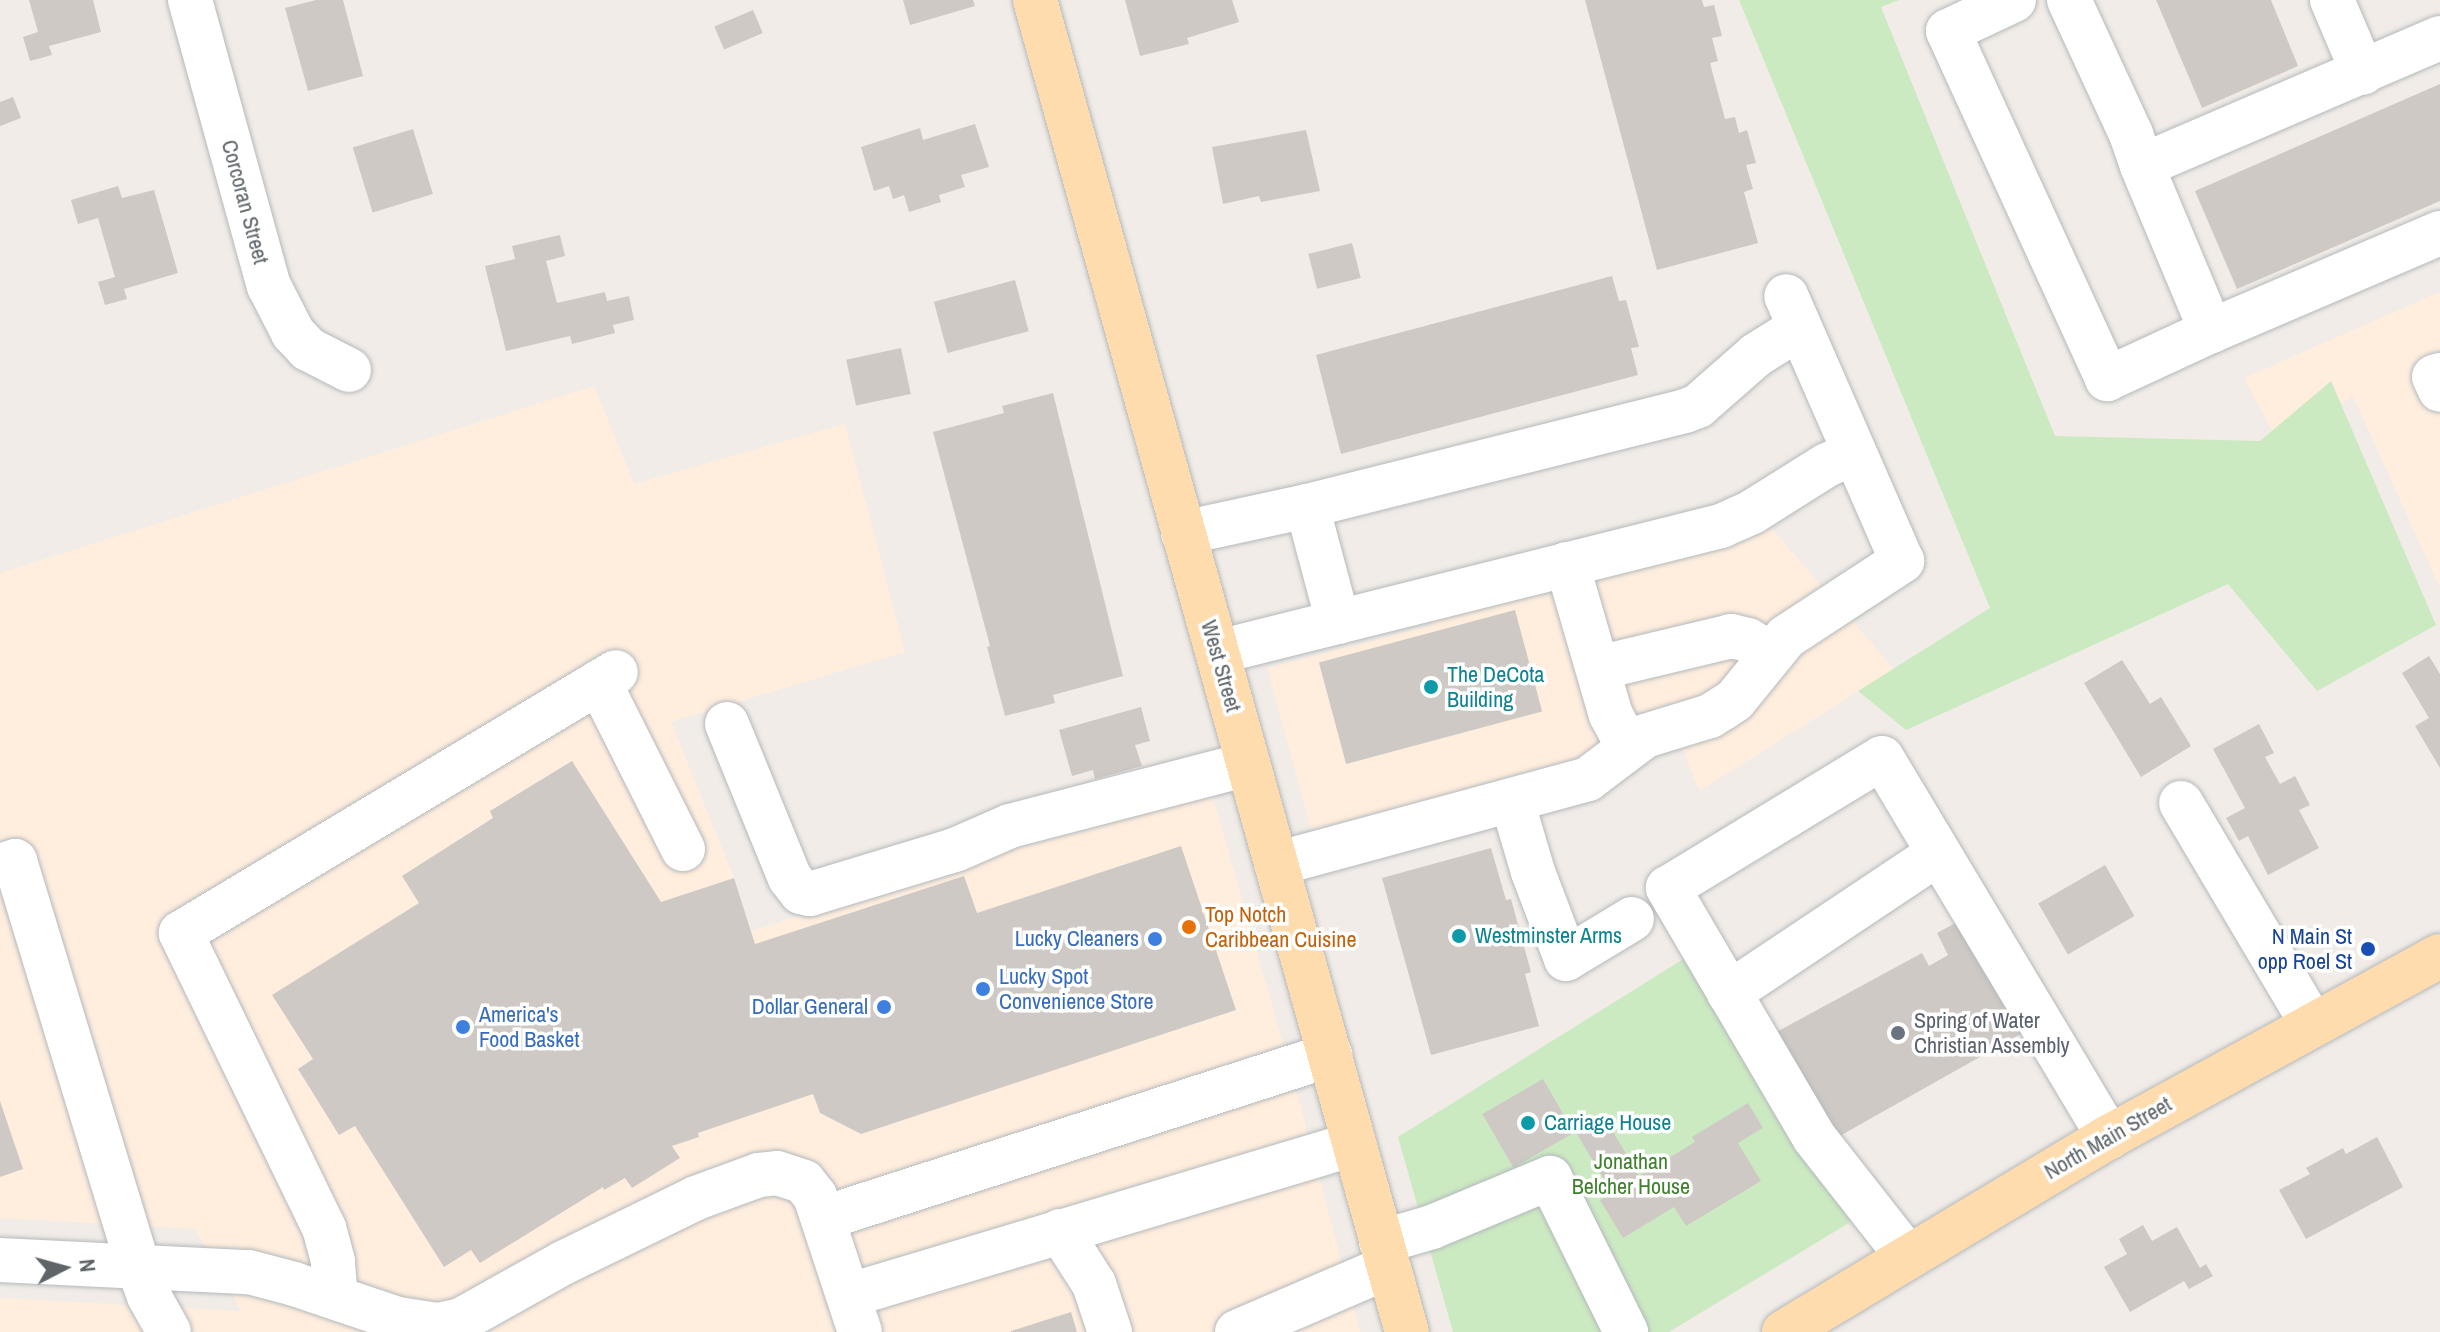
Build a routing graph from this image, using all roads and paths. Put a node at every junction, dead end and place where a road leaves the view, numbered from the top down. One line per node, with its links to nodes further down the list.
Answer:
1 (190, 0): 11 (street, Corcoran Street)
2 (1035, 0): 16 (main road, West Street)
3 (2014, 0): 10 (street)
4 (2069, 0): 8 (street)
5 (2332, 0): 7 (street)
6 (2440, 38): 7 (street)
7 (2363, 73): 8 (street)
8 (2142, 166): 10 (street)
9 (2440, 233): 10 (street)
10 (2211, 331)
11 (349, 370)
12 (2440, 375): 13 (street)
13 (2440, 390)
14 (1854, 453): 15 (street); 17 (street); 20 (street)
15 (1307, 506): 16 (street); 18 (street)
16 (1183, 533): 19 (main road, West Street)
17 (1567, 564): 18 (street); 21 (street)
18 (1338, 622): 19 (street)
19 (1218, 652): 24 (main road, West Street)
20 (1771, 654): 21 (street); 23 (street)
21 (1598, 668): 23 (street)
22 (727, 724): 24 (street)
23 (1628, 747): 25 (street)
24 (1248, 764): 29 (main road, West Street)
25 (1512, 801): 29 (street); 31 (street)
26 (2181, 803): 34 (street)
27 (683, 849): 44 (street)
28 (1939, 853): 33 (street); 33 (street); 36 (street)
29 (1276, 864): 35 (main road, West Street)
30 (0, 866): 43 (street)
31 (1632, 919)
32 (2440, 956): 34 (main road, North Main Street)
33 (1729, 993): 41 (street)
34 (2312, 1024): 36 (main road, North Main Street)
35 (1330, 1055): 37 (main road, West Street); 38 (street)
36 (2109, 1137): 41 (main road, North Main Street)
37 (1354, 1144): 39 (street); 40 (main road, West Street)
38 (824, 1218): 44 (street); 45 (street)
39 (1060, 1231): 45 (street); 47 (street)
40 (1384, 1254): 48 (street); 49 (main road, West Street); 50 (street)
41 (1908, 1257): 51 (main road, North Main Street)
42 (0, 1260): 43 (street)
43 (138, 1266): 44 (street); 46 (street)
44 (336, 1298)
45 (855, 1314)
46 (169, 1332)
47 (1110, 1332)
48 (1237, 1332)
49 (1407, 1332)
50 (1626, 1332)
51 (1784, 1332)

